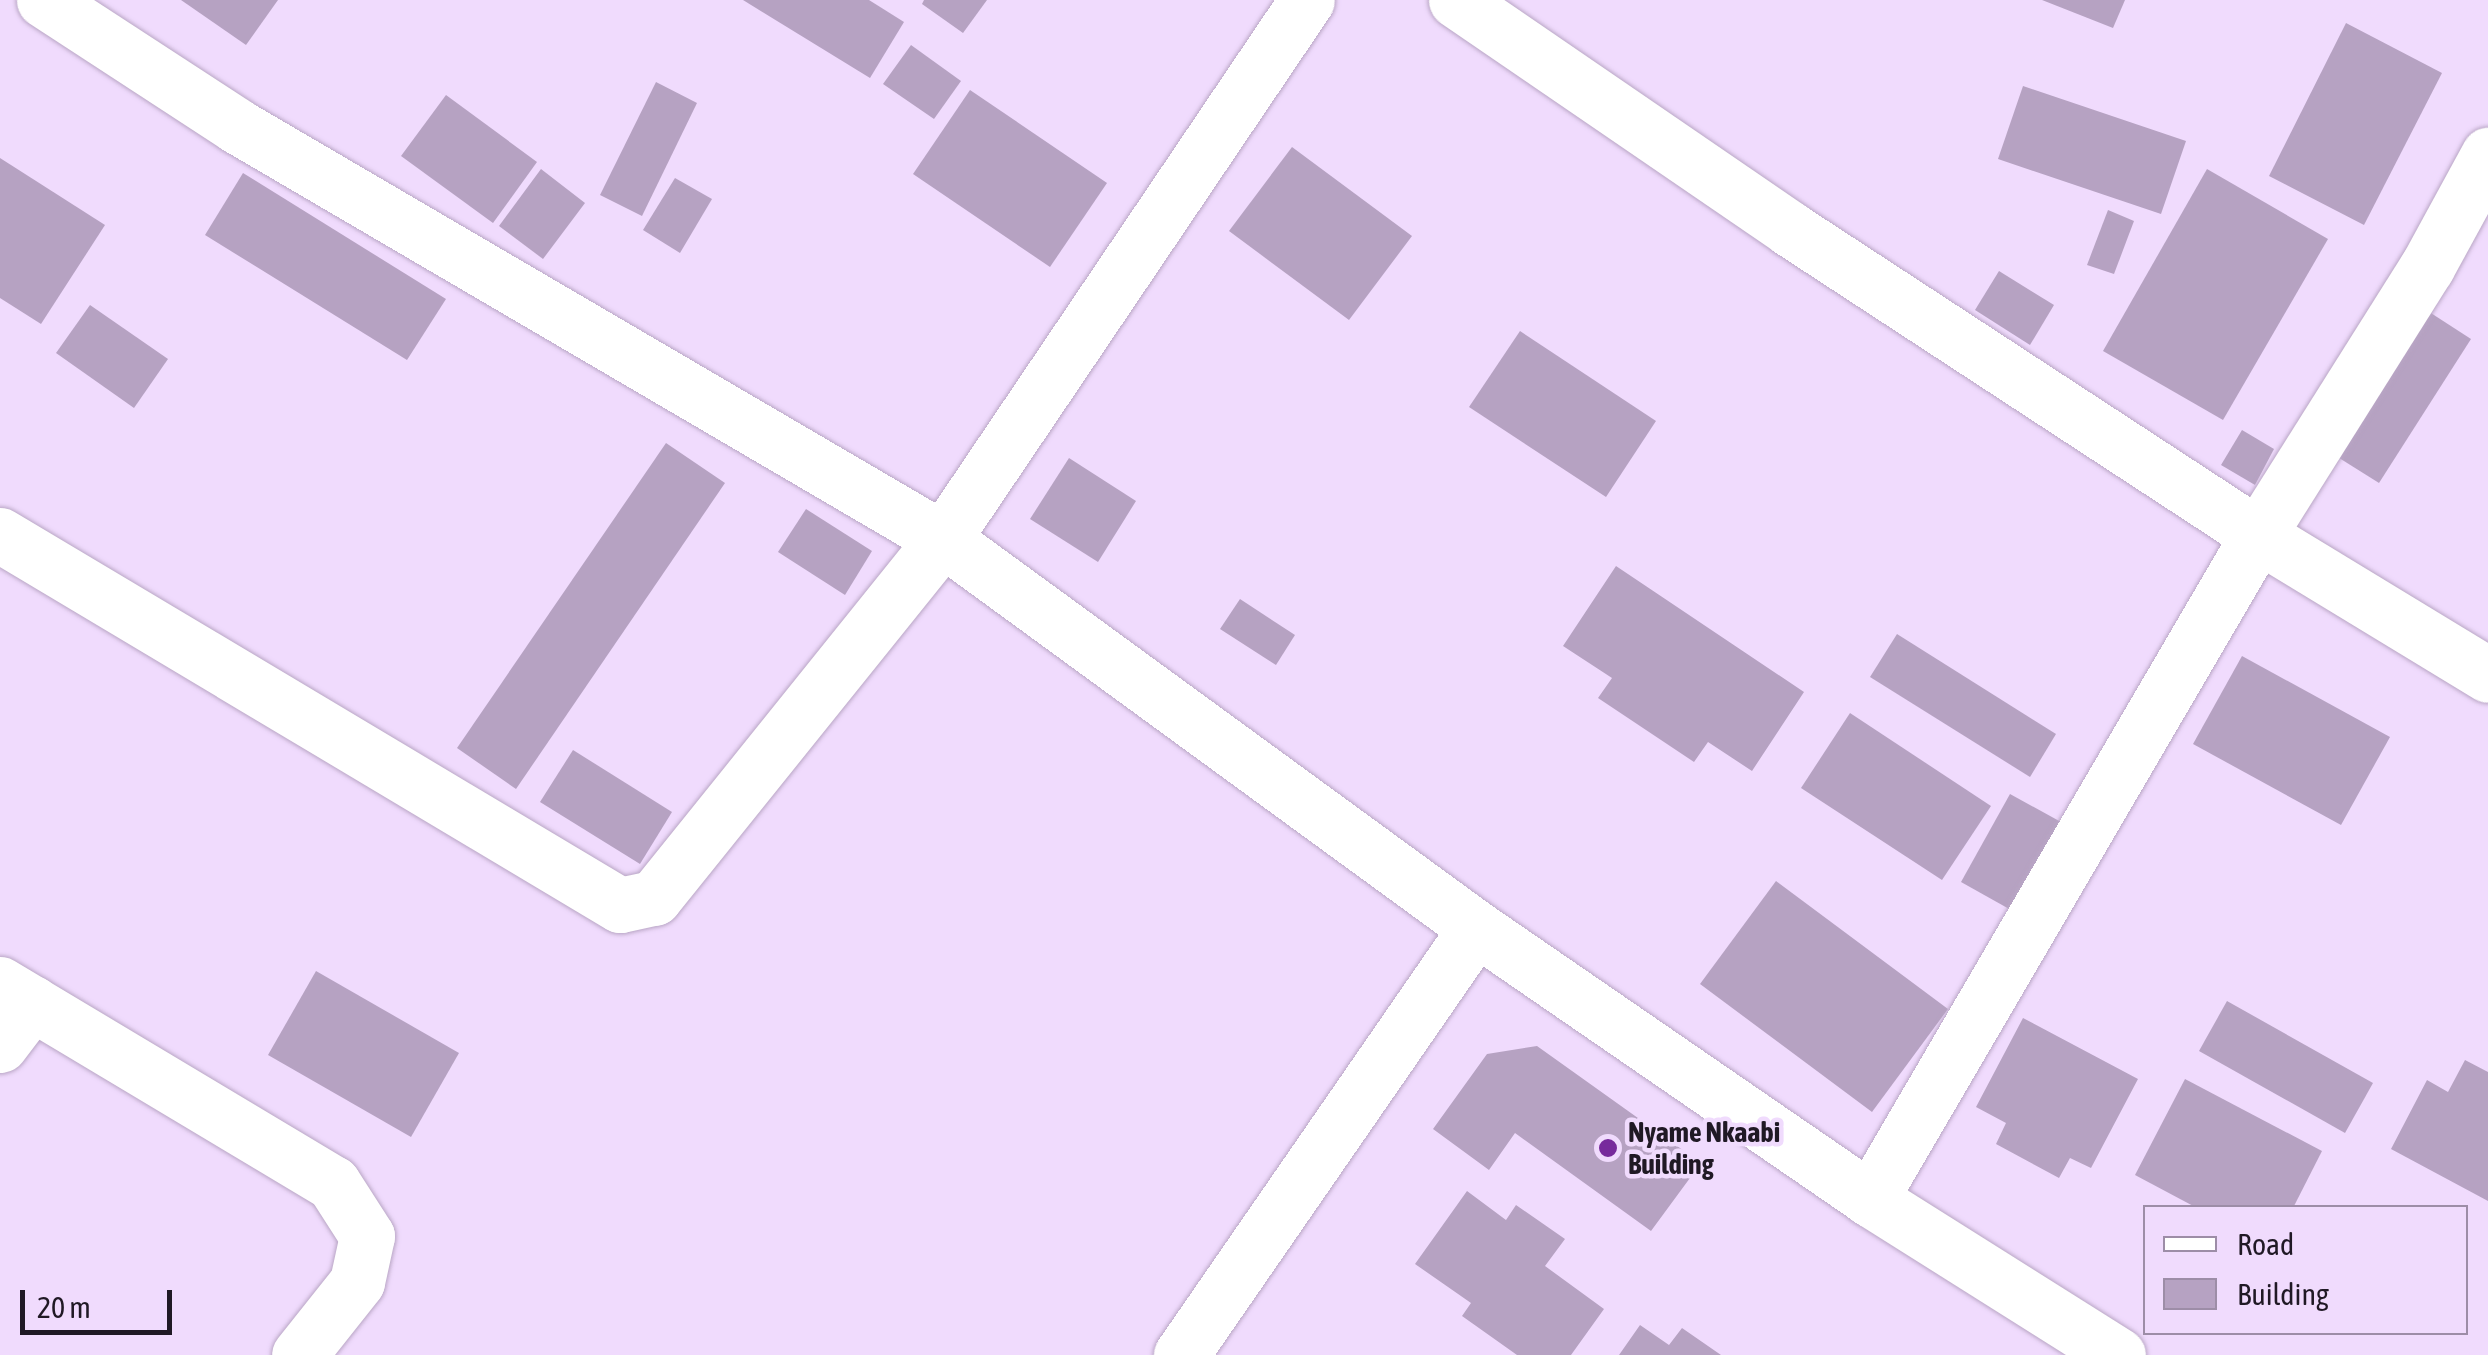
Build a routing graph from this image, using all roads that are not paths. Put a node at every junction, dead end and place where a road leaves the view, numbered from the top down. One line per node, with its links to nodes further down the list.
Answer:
1 (44, 0): 7 (street)
2 (1308, 0): 7 (street)
3 (1456, 0): 6 (street)
4 (2488, 155): 6 (street)
5 (0, 535): 7 (street)
6 (2258, 535): 8 (street); 11 (street)
7 (944, 539): 9 (street)
8 (2488, 675)
9 (1476, 928): 11 (street); 13 (street)
10 (11, 1011): 12 (street)
11 (1870, 1198): 14 (street)
12 (299, 1355)
13 (1181, 1355)
14 (2118, 1355)

